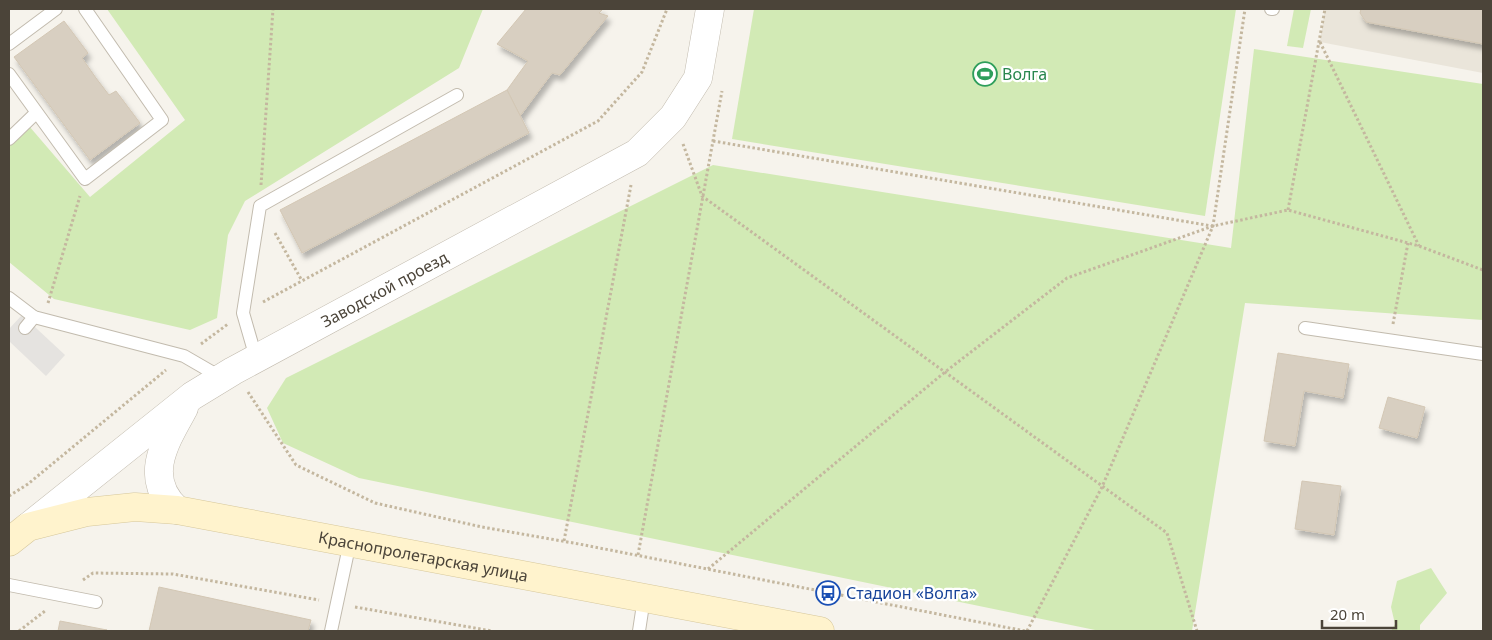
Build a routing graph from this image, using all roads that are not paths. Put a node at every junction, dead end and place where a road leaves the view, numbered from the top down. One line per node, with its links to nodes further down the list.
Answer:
1 (56, 9): 4 (lane)
2 (85, 9): 7 (lane)
3 (710, 9): 14 (street, Заводской проезд)
4 (9, 44)
5 (9, 74): 7 (lane)
6 (457, 95): 14 (lane)
7 (36, 113): 8 (lane)
8 (9, 139)
9 (9, 298): 10 (lane)
10 (34, 317): 11 (lane); 14 (lane)
11 (25, 328)
12 (1305, 328): 13 (lane)
13 (1483, 354)
14 (237, 369): 15 (street, Заводской проезд)
15 (192, 396): 16 (street); 17 (street, Заводской проезд)
16 (177, 510): 17 (main road, Краснопролетарская улица); 18 (main road, Краснопролетарская улица)
17 (18, 534)
18 (350, 542): 20 (main road, Краснопролетарская улица); 22 (lane)
19 (9, 585): 21 (lane)
20 (644, 598): 23 (lane); 24 (main road, Краснопролетарская улица)
21 (96, 602)
22 (331, 631)
23 (639, 631)
24 (820, 631)

